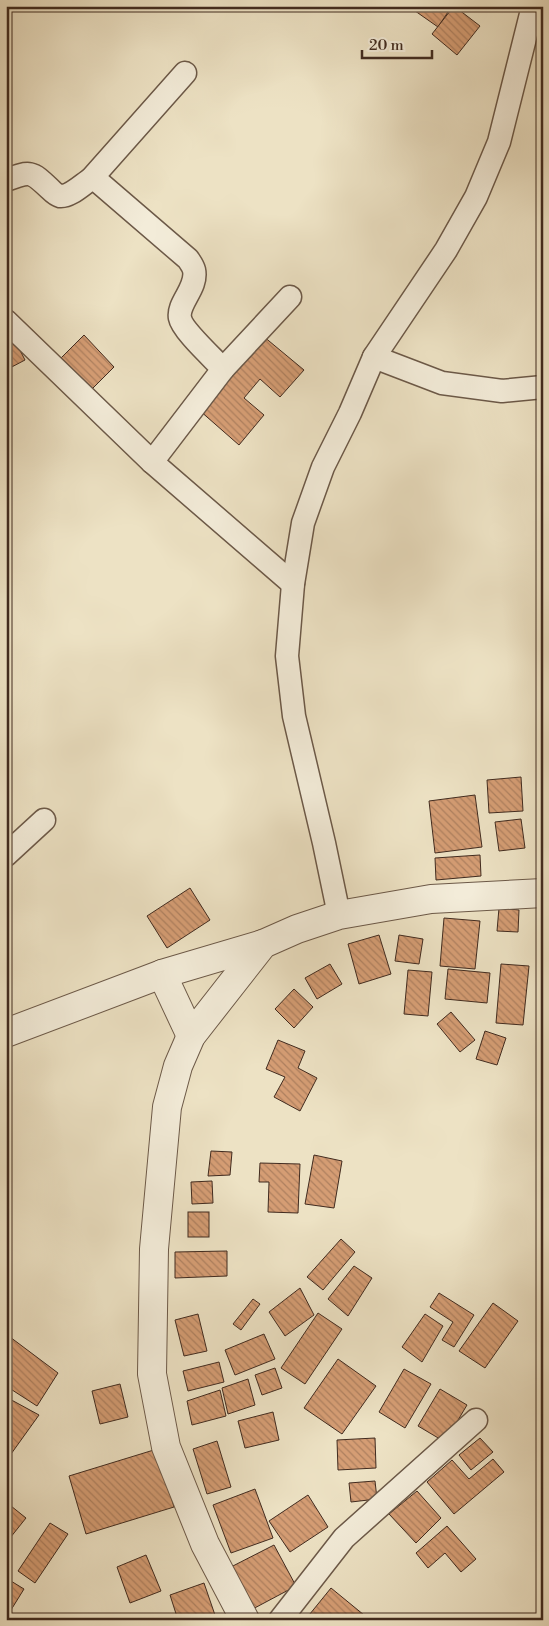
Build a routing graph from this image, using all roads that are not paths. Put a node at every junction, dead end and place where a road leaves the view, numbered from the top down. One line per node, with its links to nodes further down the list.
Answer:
1 (533, 6): 7 (street)
2 (185, 73): 3 (street)
3 (91, 179): 4 (street); 8 (street)
4 (6, 180)
5 (290, 297): 8 (street)
6 (6, 322): 10 (street)
7 (374, 357): 9 (street); 11 (street)
8 (223, 370): 10 (street)
9 (543, 387)
10 (152, 462): 11 (street)
11 (293, 584): 15 (street)
12 (44, 820): 13 (street)
13 (6, 855)
14 (543, 893): 15 (street)
15 (339, 915): 16 (street)
16 (263, 944): 17 (street); 19 (street)
17 (162, 974): 18 (street); 19 (street)
18 (6, 1033)
19 (191, 1036): 21 (street)
20 (476, 1420): 22 (street)
21 (245, 1620)
22 (280, 1620)

